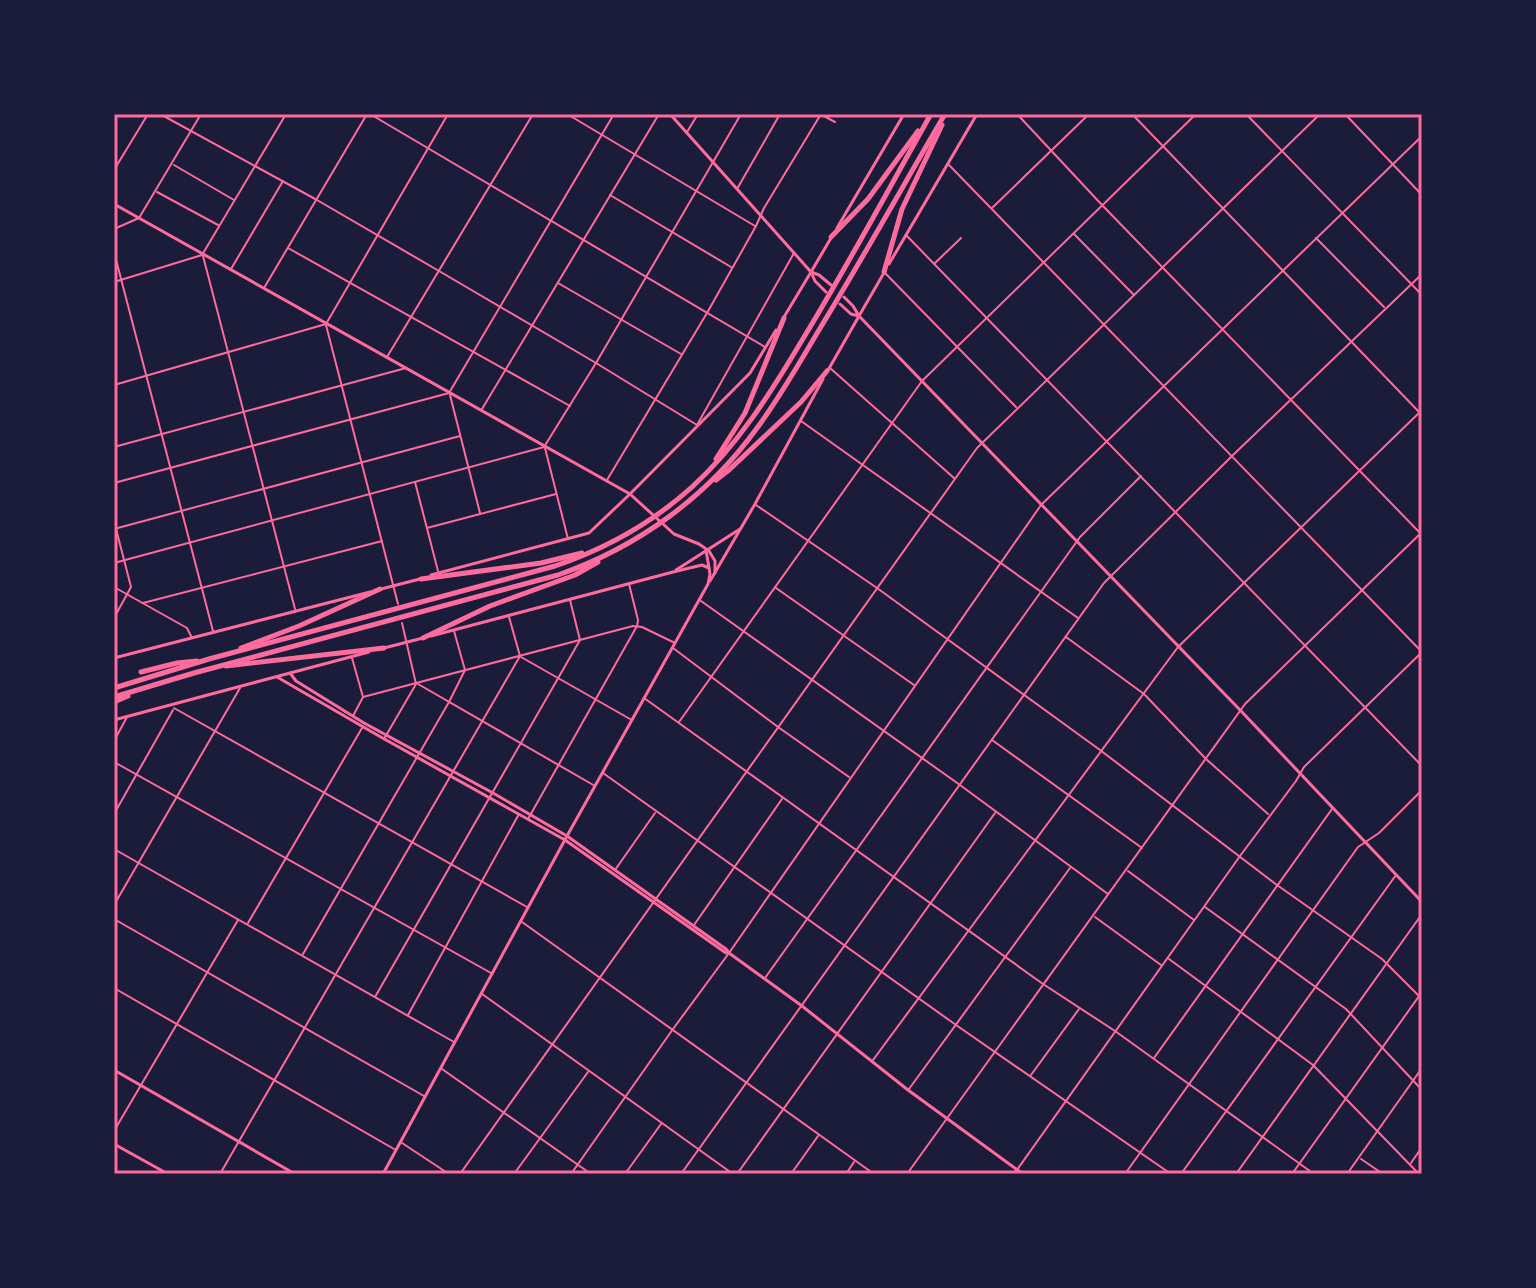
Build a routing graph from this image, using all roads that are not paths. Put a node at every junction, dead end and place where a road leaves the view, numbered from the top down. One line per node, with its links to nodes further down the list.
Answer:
1 (148, 114): 44 (street)
2 (160, 114): 30 (street)
3 (201, 114): 30 (street)
4 (286, 114): 43 (street)
5 (369, 114): 35 (street); 53 (street)
6 (448, 114): 35 (street)
7 (533, 114): 46 (street)
8 (567, 114): 32 (street)
9 (614, 114): 32 (street)
10 (659, 114): 38 (street)
11 (670, 114): 31 (main road)
12 (698, 114): 31 (street)
13 (741, 114): 39 (street)
14 (780, 114): 47 (street)
15 (821, 114): 29 (street); 59 (street)
16 (904, 114): 69 (main road)
17 (931, 114): 69 (highway); 155 (highway)
18 (945, 114): 85 (highway); 162 (highway)
19 (977, 114): 41 (main road)
20 (1017, 114): 28 (street)
21 (1025, 114): 28 (street)
22 (1089, 114): 36 (street)
23 (1132, 114): 34 (street)
24 (1196, 114): 34 (street)
25 (1246, 114): 37 (street)
26 (1320, 114): 37 (street)
27 (1345, 114): 42 (street)
28 (1021, 118): 36 (street)
29 (835, 122)
30 (190, 132): 40 (street); 43 (street)
31 (687, 132): 39 (main road)
32 (602, 134): 38 (street); 61 (street)
33 (1422, 136): 42 (street)
34 (1163, 146): 55 (street); 56 (street)
35 (428, 148): 46 (street); 68 (street)
36 (1052, 150): 55 (street); 57 (street)
37 (1282, 151): 56 (street); 58 (street)
38 (636, 153): 48 (street); 50 (street)
39 (712, 162): 47 (main road); 48 (street)
40 (172, 164): 49 (street); 52 (street)
41 (948, 164): 57 (street); 67 (main road)
42 (1393, 164): 51 (street); 58 (street)
43 (256, 166): 45 (street); 52 (street)
44 (114, 170)
45 (283, 181): 53 (street); 81 (street)
46 (490, 185): 61 (street); 83 (street)
47 (737, 189): 59 (main road)
48 (697, 190): 63 (street); 65 (street)
49 (155, 191): 60 (street); 62 (street)
50 (610, 195): 65 (street); 72 (street)
51 (1422, 195)
52 (235, 200): 62 (street)
53 (317, 200): 68 (street); 73 (street)
54 (114, 204): 60 (main road)
55 (1102, 205): 66 (street); 79 (street)
56 (1222, 208): 79 (street); 82 (street)
57 (991, 209): 77 (street)
58 (1342, 213): 71 (street); 92 (street)
59 (760, 215): 63 (street); 75 (main road)
60 (139, 218): 64 (street); 76 (main road)
61 (551, 221): 72 (street); 100 (street)
62 (219, 226): 76 (street)
63 (756, 226): 80 (street)
64 (114, 229)
65 (672, 232): 80 (street); 87 (street)
66 (1073, 234): 77 (street); 96 (street)
67 (906, 235): 78 (street); 85 (main road)
68 (378, 236): 83 (street); 90 (street)
69 (831, 237): 84 (main road)
70 (961, 238): 78 (street)
71 (1316, 238): 82 (street); 101 (street)
72 (583, 239): 87 (street); 91 (street)
73 (288, 248): 90 (street); 94 (street)
74 (114, 252): 88 (street)
75 (794, 253): 84 (main road); 112 (street)
76 (202, 255): 81 (main road); 88 (street); 117 (street)
77 (1043, 262): 105 (street); 109 (street)
78 (934, 264): 105 (street)
79 (1163, 266): 96 (street); 111 (street)
80 (732, 268): 102 (street)
81 (231, 270): 94 (main road)
82 (1283, 270): 111 (street); 113 (street)
83 (439, 271): 100 (street); 103 (street)
84 (811, 272): 93 (main road); 95 (main road); 106 (main road)
85 (884, 272): 104 (main road); 114 (street)
86 (1422, 274): 92 (street)
87 (646, 277): 102 (street); 107 (street)
88 (121, 280): 89 (street); 124 (street)
89 (114, 282)
90 (350, 283): 103 (street); 108 (street)
91 (557, 283): 107 (street); 110 (street)
92 (1411, 284): 97 (street); 101 (street)
93 (831, 285)
94 (264, 289): 108 (main road)
95 (826, 292)
96 (1134, 295): 109 (street)
97 (1422, 295)
98 (844, 297): 104 (main road)
99 (840, 304): 104 (main road)
100 (500, 308): 110 (street); 116 (street)
101 (1385, 308): 113 (street)
102 (707, 313): 112 (street); 118 (street)
103 (412, 316): 116 (street); 119 (street)
104 (859, 316): 122 (main road); 126 (main road)
105 (986, 317): 114 (street); 125 (street)
106 (784, 318): 115 (main road); 155 (highway)
107 (621, 319): 118 (street); 120 (street)
108 (326, 324): 117 (street); 119 (main road); 128 (street)
109 (1103, 324): 125 (street); 129 (street)
110 (532, 325): 120 (street); 123 (street)
111 (1223, 329): 129 (street); 132 (street)
112 (747, 336): 115 (street); 141 (street)
113 (1351, 341): 132 (street); 137 (street)
114 (956, 346): 126 (street); 134 (street)
115 (766, 348): 141 (main road)
116 (474, 351): 123 (street); 130 (street)
117 (228, 352): 124 (street); 136 (street)
118 (682, 354): 131 (street)
119 (387, 358): 121 (main road)
120 (596, 363): 131 (street); 133 (street)
121 (406, 368): 128 (street); 130 (main road)
122 (828, 369): 139 (main road); 140 (street); 162 (highway)
123 (505, 370): 133 (street); 135 (street)
124 (146, 376): 127 (street); 142 (street)
125 (1047, 379): 134 (street); 144 (street)
126 (922, 381): 140 (street); 145 (main road)
127 (114, 385)
128 (342, 386): 136 (street); 138 (street)
129 (1164, 386): 144 (street); 149 (street)
130 (449, 393): 135 (main road); 138 (street); 143 (street)
131 (655, 400): 141 (street); 158 (street)
132 (1290, 400): 149 (street); 154 (street)
133 (570, 406): 148 (street)
134 (1017, 408): 145 (street)
135 (481, 410): 148 (main road)
136 (244, 412): 142 (street); 146 (street)
137 (1421, 413): 154 (street)
138 (351, 419): 146 (street); 150 (street)
139 (801, 421): 151 (street); 166 (main road)
140 (892, 423): 151 (street); 157 (street)
141 (697, 425): 165 (main road)
142 (161, 434): 147 (street); 153 (street)
143 (460, 436): 150 (street); 152 (street)
144 (1107, 441): 156 (street); 167 (street)
145 (982, 442): 157 (street); 167 (main road)
146 (253, 446): 153 (street); 161 (street)
147 (114, 447)
148 (544, 447): 152 (street); 158 (main road); 164 (street)
149 (1232, 456): 169 (street); 175 (street)
150 (362, 462): 161 (street); 163 (street)
151 (862, 464): 170 (street); 181 (street)
152 (468, 468): 159 (street); 171 (street)
153 (170, 469): 160 (street); 168 (street)
154 (1360, 471): 175 (street); 178 (street)
155 (706, 473): 184 (highway)
156 (1141, 476): 169 (street); 182 (street)
157 (955, 479): 170 (street)
158 (607, 481): 165 (main road)
159 (415, 482): 163 (street); 174 (street)
160 (114, 483)
161 (264, 489): 168 (street); 173 (street)
162 (703, 490): 186 (highway)
163 (371, 494): 173 (street); 180 (street)
164 (556, 494): 171 (street); 179 (street)
165 (630, 494): 179 (main road); 185 (main road)
166 (755, 504): 177 (main road); 181 (street)
167 (1041, 505): 182 (main road); 188 (street)
168 (182, 511): 176 (street); 183 (street)
169 (1176, 511): 194 (street); 196 (street)
170 (931, 513): 188 (street); 202 (street)
171 (481, 514): 174 (street)
172 (114, 521): 176 (street)
173 (273, 521): 183 (street); 190 (street)
174 (427, 528): 193 (street)
175 (1301, 528): 196 (street); 204 (street)
176 (115, 529): 187 (street)
177 (740, 529): 185 (main road); 192 (main road)
178 (1422, 534): 204 (street)
179 (568, 539): 193 (main road)
180 (383, 541): 190 (street); 198 (street)
181 (808, 541): 200 (street); 202 (street)
182 (1077, 541): 194 (main road); 205 (street)
183 (190, 543): 187 (street); 201 (street)
184 (609, 544): 195 (highway); 234 (highway)
185 (706, 550): 191 (main road); 192 (main road)
186 (613, 552): 216 (highway); 238 (highway)
187 (125, 560): 189 (street); 206 (street)
188 (1001, 562): 205 (street); 226 (street)
189 (114, 563)
190 (285, 566): 201 (street); 211 (street)
191 (673, 572): 192 (main road); 197 (main road)
192 (712, 572): 208 (main road)
193 (439, 573): 195 (main road)
194 (1110, 576): 214 (street); 230 (main road)
195 (421, 579): 198 (main road)
196 (1244, 582): 229 (street); 230 (street)
197 (629, 583): 207 (main road); 217 (street)
198 (394, 586): 203 (main road); 210 (street)
199 (114, 587): 206 (street)
200 (775, 587): 218 (street); 221 (street)
201 (202, 588): 209 (street); 220 (street)
202 (877, 588): 221 (street); 226 (street)
203 (380, 589): 211 (main road); 234 (highway)
204 (1362, 590): 229 (street); 232 (street)
205 (1041, 592): 214 (street); 239 (street)
206 (128, 595): 209 (street); 213 (street)
207 (570, 600): 212 (main road); 225 (street)
208 (699, 600): 218 (street); 228 (main road)
209 (143, 603): 223 (street)
210 (398, 604)
211 (296, 611): 220 (main road)
212 (509, 616): 219 (main road); 233 (street)
213 (114, 618)
214 (1079, 618): 222 (street)
215 (402, 623): 227 (street)
216 (453, 624): 219 (highway); 224 (highway)
217 (637, 626): 225 (street); 228 (street); 255 (street)
218 (744, 630): 243 (street); 246 (street)
219 (454, 631): 224 (main road); 240 (street)
220 (213, 633): 223 (main road)
221 (844, 634): 246 (street); 248 (street)
222 (1066, 637): 251 (street); 252 (street)
223 (192, 638): 236 (main road)
224 (423, 638): 227 (main road)
225 (580, 640): 233 (street); 245 (street)
226 (947, 640): 239 (street); 248 (street)
227 (407, 642): 231 (main road); 247 (street)
228 (674, 645): 243 (street); 254 (main road)
229 (1305, 645): 259 (street); 260 (street)
230 (1178, 647): 251 (street); 260 (main road)
231 (384, 648): 235 (main road); 238 (highway)
232 (1422, 652): 259 (street)
233 (520, 656): 240 (street); 245 (street); 264 (street)
234 (217, 657): 237 (highway)
235 (352, 657): 242 (main road); 253 (street)
236 (114, 658)
237 (209, 659): 241 (highway); 250 (highway)
238 (217, 667): 256 (highway)
239 (986, 669): 252 (street); 277 (street)
240 (465, 670): 247 (street); 257 (street)
241 (141, 672)
242 (290, 673): 244 (main road); 262 (main road)
243 (711, 676): 266 (street); 268 (street)
244 (277, 677): 249 (main road); 262 (main road)
245 (559, 678): 255 (street); 274 (street)
246 (813, 679): 268 (street); 270 (street)
247 (416, 684): 253 (street); 257 (street); 271 (street)
248 (914, 685): 270 (street)
249 (241, 686): 258 (main road); 269 (street)
250 (114, 688)
251 (1144, 694): 275 (street); 278 (street)
252 (1023, 695): 272 (street); 275 (street)
253 (363, 697): 262 (street)
254 (644, 698): 265 (main road); 266 (street)
255 (597, 699): 265 (street); 280 (street)
256 (114, 700)
257 (449, 702): 264 (street); 276 (street)
258 (174, 706): 261 (main road); 269 (street); 285 (street)
259 (1365, 708): 281 (street); 284 (street)
260 (1241, 711): 278 (street); 284 (main road)
261 (128, 716): 263 (main road); 273 (street)
262 (352, 718): 267 (main road)
263 (114, 720)
264 (483, 720): 274 (street); 286 (street)
265 (632, 720): 282 (main road)
266 (679, 722): 283 (street)
267 (364, 725): 271 (main road); 291 (street)
268 (778, 727): 283 (street); 287 (street)
269 (215, 731): 291 (street); 294 (street)
270 (883, 731): 277 (street); 287 (street)
271 (385, 737): 276 (main road)
272 (992, 740): 288 (street); 292 (street)
273 (114, 741)
274 (522, 743): 280 (street); 293 (street)
275 (1100, 750): 292 (street); 296 (street)
276 (419, 755): 286 (main road); 304 (street)
277 (922, 758): 288 (street); 313 (street)
278 (1206, 759): 296 (street); 302 (street)
279 (114, 762): 285 (street)
280 (559, 765): 289 (street); 303 (street)
281 (1422, 766)
282 (603, 772): 289 (main road); 298 (street)
283 (747, 772): 295 (street); 308 (street)
284 (1300, 773): 297 (main road); 302 (street)
285 (137, 774): 294 (street); 301 (street)
286 (453, 774): 293 (main road); 309 (street)
287 (850, 777): 305 (street)
288 (960, 785): 299 (street); 323 (street)
289 (595, 786): 306 (main road)
290 (1422, 790): 310 (street)
291 (324, 792): 304 (street); 315 (street)
292 (1068, 794): 307 (street); 312 (street)
293 (492, 795): 300 (main road); 303 (main road); 317 (street)
294 (177, 796): 315 (street); 316 (street)
295 (783, 798): 305 (street); 318 (street)
296 (1172, 806): 312 (street); 314 (street)
297 (1333, 808): 310 (main road); 325 (street)
298 (656, 812): 308 (street); 321 (street)
299 (996, 812): 307 (street); 330 (street)
300 (519, 813): 303 (main road); 324 (street)
301 (114, 814)
302 (1269, 815): 314 (street)
303 (530, 818): 306 (main road)
304 (379, 823): 309 (street); 326 (street)
305 (819, 823): 313 (street); 327 (street)
306 (566, 838): 321 (main road); 335 (main road)
307 (1036, 840): 319 (street); 347 (street)
308 (697, 841): 318 (street); 329 (street)
309 (413, 842): 317 (street); 333 (street)
310 (1366, 843): 322 (main road); 336 (street)
311 (114, 849): 316 (street)
312 (1142, 849): 320 (street)
313 (857, 850): 323 (street); 341 (street)
314 (1240, 856): 325 (street); 334 (street)
315 (286, 858): 326 (street); 344 (street)
316 (138, 863): 332 (street); 340 (street)
317 (452, 865): 324 (street); 346 (street)
318 (734, 866): 327 (street); 345 (street)
319 (1071, 866): 328 (street); 354 (street)
320 (1127, 870): 328 (street); 342 (street)
321 (614, 873): 329 (main road)
322 (1397, 874): 331 (main road); 349 (street)
323 (894, 876): 330 (street); 350 (street)
324 (482, 883): 335 (street); 351 (street)
325 (1277, 885): 336 (street); 348 (street)
326 (341, 889): 333 (street); 353 (street)
327 (770, 892): 341 (street); 352 (street)
328 (1109, 895): 338 (street)
329 (655, 901): 345 (main road); 363 (street)
330 (931, 902): 347 (street); 360 (street)
331 (1422, 902)
332 (114, 905)
333 (373, 907): 346 (street); 362 (street)
334 (1205, 907): 342 (street); 348 (street)
335 (528, 908): 343 (main road)
336 (1315, 910): 349 (street); 356 (street)
337 (1422, 914): 357 (street)
338 (1094, 916): 358 (street); 365 (street)
339 (114, 919): 359 (street)
340 (238, 919): 344 (street); 359 (street)
341 (807, 919): 350 (street); 364 (street)
342 (1195, 920): 355 (street)
343 (521, 921): 361 (main road); 363 (street)
344 (247, 924): 353 (street)
345 (692, 927): 352 (main road)
346 (413, 930): 351 (street); 371 (street)
347 (969, 930): 354 (street); 372 (street)
348 (1241, 934): 356 (street); 366 (street)
349 (1351, 936): 357 (street); 367 (street)
350 (845, 945): 360 (street); 374 (street)
351 (445, 947): 361 (street); 378 (street)
352 (729, 953): 364 (main road); 382 (street)
353 (302, 955): 362 (street)
354 (1007, 957): 365 (street); 380 (street)
355 (1168, 959): 358 (street); 366 (street)
356 (1278, 960): 367 (street); 376 (street)
357 (1387, 963): 373 (street); 377 (street)
358 (1162, 966): 383 (street)
359 (207, 971): 379 (street); 381 (street)
360 (882, 972): 372 (street); 384 (street)
361 (492, 973): 370 (main road)
362 (334, 974): 371 (street); 381 (street)
363 (600, 977): 382 (street); 387 (street)
364 (764, 979): 374 (main road)
365 (1043, 984): 375 (street); 389 (street)
366 (1205, 985): 376 (street); 390 (street)
367 (1315, 986): 377 (street); 385 (street)
368 (114, 988): 379 (street)
369 (1422, 992): 373 (street)
370 (481, 993): 386 (main road); 387 (street)
371 (375, 997): 378 (street)
372 (918, 998): 380 (street); 391 (street)
373 (1421, 998): 388 (street)
374 (802, 1006): 384 (main road); 400 (street)
375 (1080, 1008): 383 (street); 397 (street)
376 (1242, 1012): 385 (street); 402 (street)
377 (1350, 1013): 388 (street); 392 (street)
378 (407, 1015): 386 (street)
379 (177, 1024): 398 (street); 401 (street)
380 (956, 1025): 389 (street); 403 (street)
381 (304, 1028): 398 (street); 405 (street)
382 (673, 1029): 400 (street); 406 (street)
383 (1115, 1031): 390 (street); 408 (street)
384 (837, 1034): 391 (main road); 409 (street)
385 (1278, 1038): 392 (street); 411 (street)
386 (454, 1042): 393 (main road)
387 (551, 1044): 396 (street); 410 (street)
388 (1382, 1047): 399 (street); 407 (street)
389 (995, 1052): 397 (street); 412 (street)
390 (1153, 1059): 402 (street)
391 (872, 1061): 403 (main road)
392 (1313, 1065): 407 (street); 418 (street)
393 (441, 1068): 405 (main road); 410 (street)
394 (1422, 1068): 399 (street)
395 (114, 1070): 401 (main road)
396 (589, 1071): 406 (street); 417 (street)
397 (1030, 1076): 408 (street)
398 (274, 1080): 419 (street); 424 (street)
399 (1413, 1081): 404 (street); 415 (street)
400 (747, 1083): 409 (street); 423 (street)
401 (142, 1085): 414 (street); 419 (main road)
402 (1189, 1085): 411 (street); 425 (street)
403 (908, 1090): 412 (main road)
404 (1422, 1090)
405 (425, 1097): 420 (main road)
406 (625, 1097): 413 (street); 429 (street)
407 (1346, 1099): 415 (street); 428 (street)
408 (1066, 1100): 425 (street); 431 (street)
409 (783, 1109): 416 (street); 443 (street)
410 (504, 1111): 417 (street); 437 (street)
411 (1226, 1111): 418 (street); 451 (street)
412 (947, 1119): 431 (main road); 447 (street)
413 (661, 1124): 423 (street); 441 (street)
414 (114, 1131)
415 (1377, 1132): 426 (street); 430 (street)
416 (819, 1135): 427 (street); 444 (street)
417 (541, 1137): 429 (street); 438 (street)
418 (1262, 1137): 428 (street); 452 (street)
419 (238, 1141): 433 (street); 434 (main road)
420 (401, 1142): 424 (main road); 436 (street)
421 (114, 1144): 432 (main road)
422 (1422, 1147): 430 (street)
423 (698, 1150): 442 (street); 443 (street)
424 (396, 1151): 435 (main road)
425 (1141, 1153): 449 (street); 450 (street)
426 (1359, 1157): 455 (street); 456 (street)
427 (855, 1161): 445 (street); 446 (street)
428 (1299, 1163): 453 (street); 454 (street)
429 (578, 1164): 439 (street); 440 (street)
430 (1410, 1164): 457 (street)
431 (1016, 1172): 448 (main road)
432 (168, 1174)
433 (220, 1174)
434 (295, 1174)
435 (383, 1174)
436 (449, 1174)
437 (460, 1174)
438 (514, 1174)
439 (571, 1174)
440 (591, 1174)
441 (625, 1174)
442 (681, 1174)
443 (735, 1174)
444 (791, 1174)
445 (846, 1174)
446 (874, 1174)
447 (907, 1174)
448 (1023, 1174)
449 (1125, 1174)
450 (1171, 1174)
451 (1181, 1174)
452 (1236, 1174)
453 (1292, 1174)
454 (1314, 1174)
455 (1347, 1174)
456 (1383, 1174)
457 (1419, 1174)

